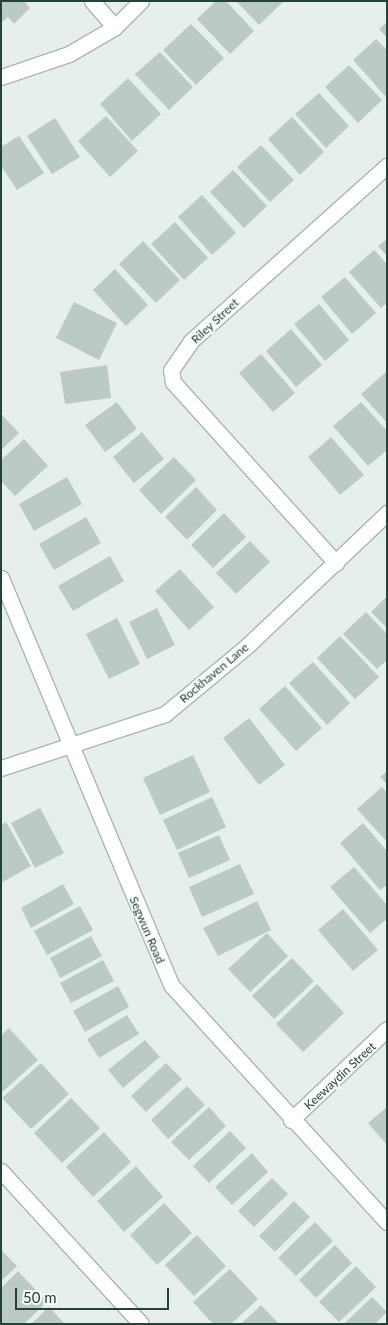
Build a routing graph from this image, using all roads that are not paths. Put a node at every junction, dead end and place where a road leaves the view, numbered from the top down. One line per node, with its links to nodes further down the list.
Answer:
1 (92, 1): 3 (street)
2 (142, 1): 3 (street)
3 (115, 27): 4 (street)
4 (1, 78)
5 (387, 166): 7 (street, Riley Street)
6 (387, 513): 7 (street, Rockhaven Lane)
7 (336, 563): 9 (street, Rockhaven Lane)
8 (1, 578): 9 (street, Segwun Road)
9 (69, 747): 10 (street, Rockhaven Lane); 12 (street, Segwun Road)
10 (1, 768)
11 (387, 1029): 12 (street, Keewaydin Street)
12 (291, 1120): 14 (street, Segwun Road)
13 (1, 1170): 15 (street)
14 (387, 1222)
15 (141, 1324)

